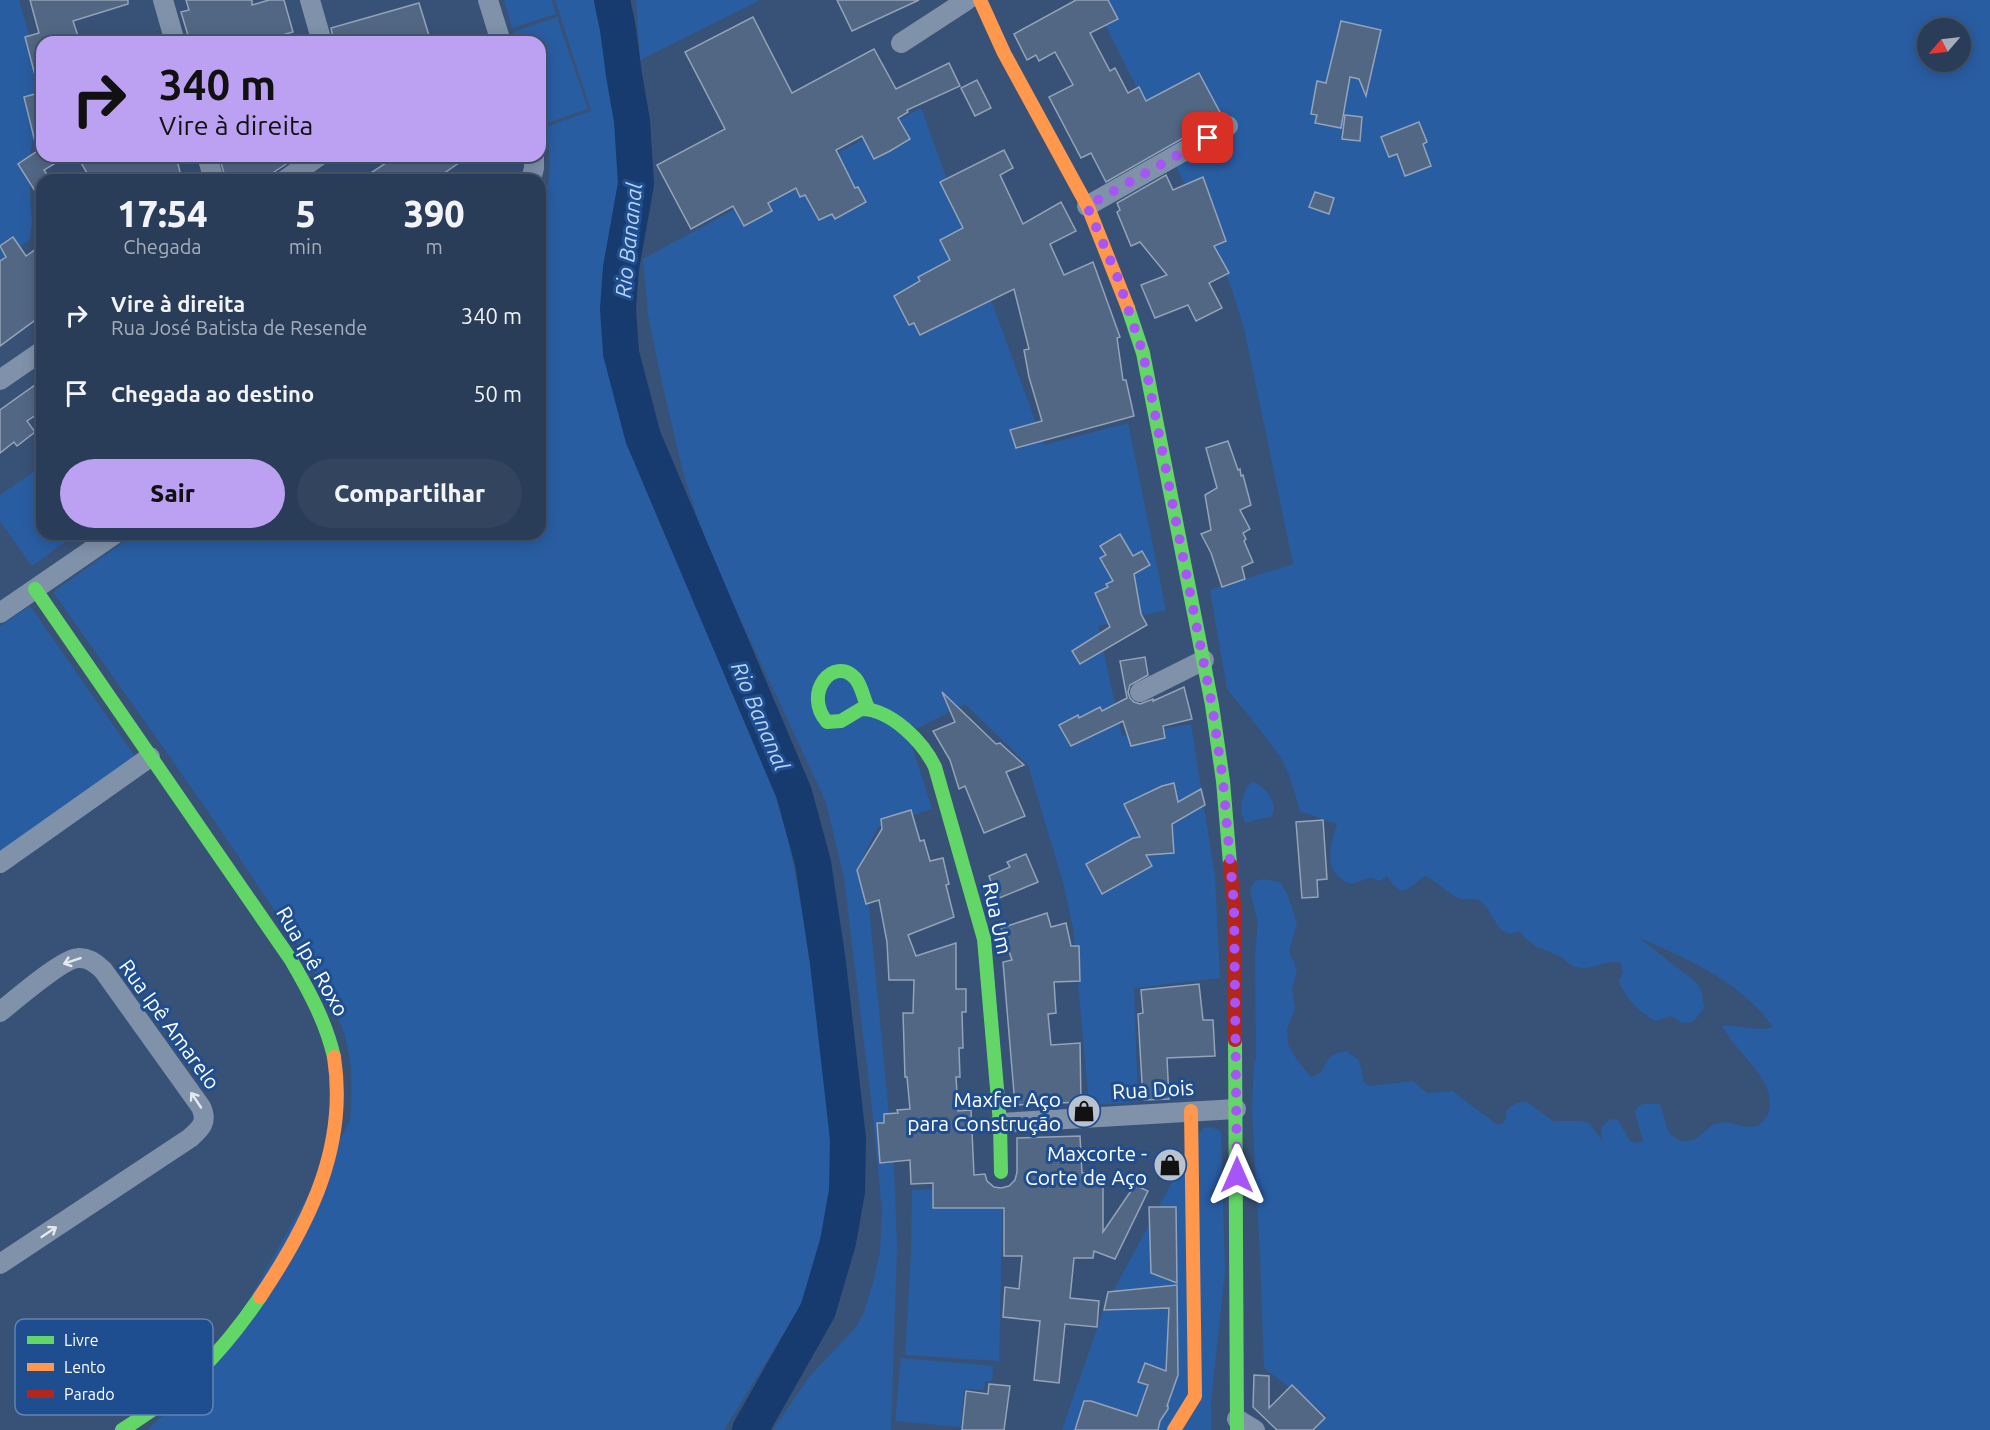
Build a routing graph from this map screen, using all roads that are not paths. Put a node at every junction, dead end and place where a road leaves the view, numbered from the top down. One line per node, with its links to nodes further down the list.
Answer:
1 (163, 0): 6 (street)
2 (310, 0): 7 (street)
3 (488, 0): 8 (street)
4 (967, 0): 9 (street)
5 (980, 0): 13 (street)
6 (173, 36)
7 (320, 36)
8 (496, 36)
9 (902, 43)
10 (1228, 126): 13 (street)
11 (310, 162): 12 (street)
12 (294, 174)
13 (1087, 206): 19 (street)
14 (36, 355): 15 (street)
15 (0, 380)
16 (106, 540): 17 (street)
17 (35, 589): 18 (street); 22 (street, Rua Ipê Roxo)
18 (0, 613)
19 (1204, 660): 20 (street); 25 (street)
20 (1140, 693)
21 (869, 709): 27 (street, Rua Um)
22 (150, 757): 23 (street); 30 (street, Rua Ipê Roxo)
23 (0, 863)
24 (0, 1012): 29 (street, Rua Ipê Amarelo, one-way to 24)
25 (1236, 1108): 26 (street, Rua Dois); 32 (street)
26 (1191, 1111): 27 (street, Rua Dois); 34 (street)
27 (1000, 1122): 28 (street, Rua Um)
28 (1001, 1172)
29 (0, 1264)
30 (213, 1358)
31 (146, 1415): 33 (street, Rua Ipê Roxo)
32 (1237, 1424): 35 (street)
33 (122, 1430)
34 (1174, 1430)
35 (1255, 1430)

